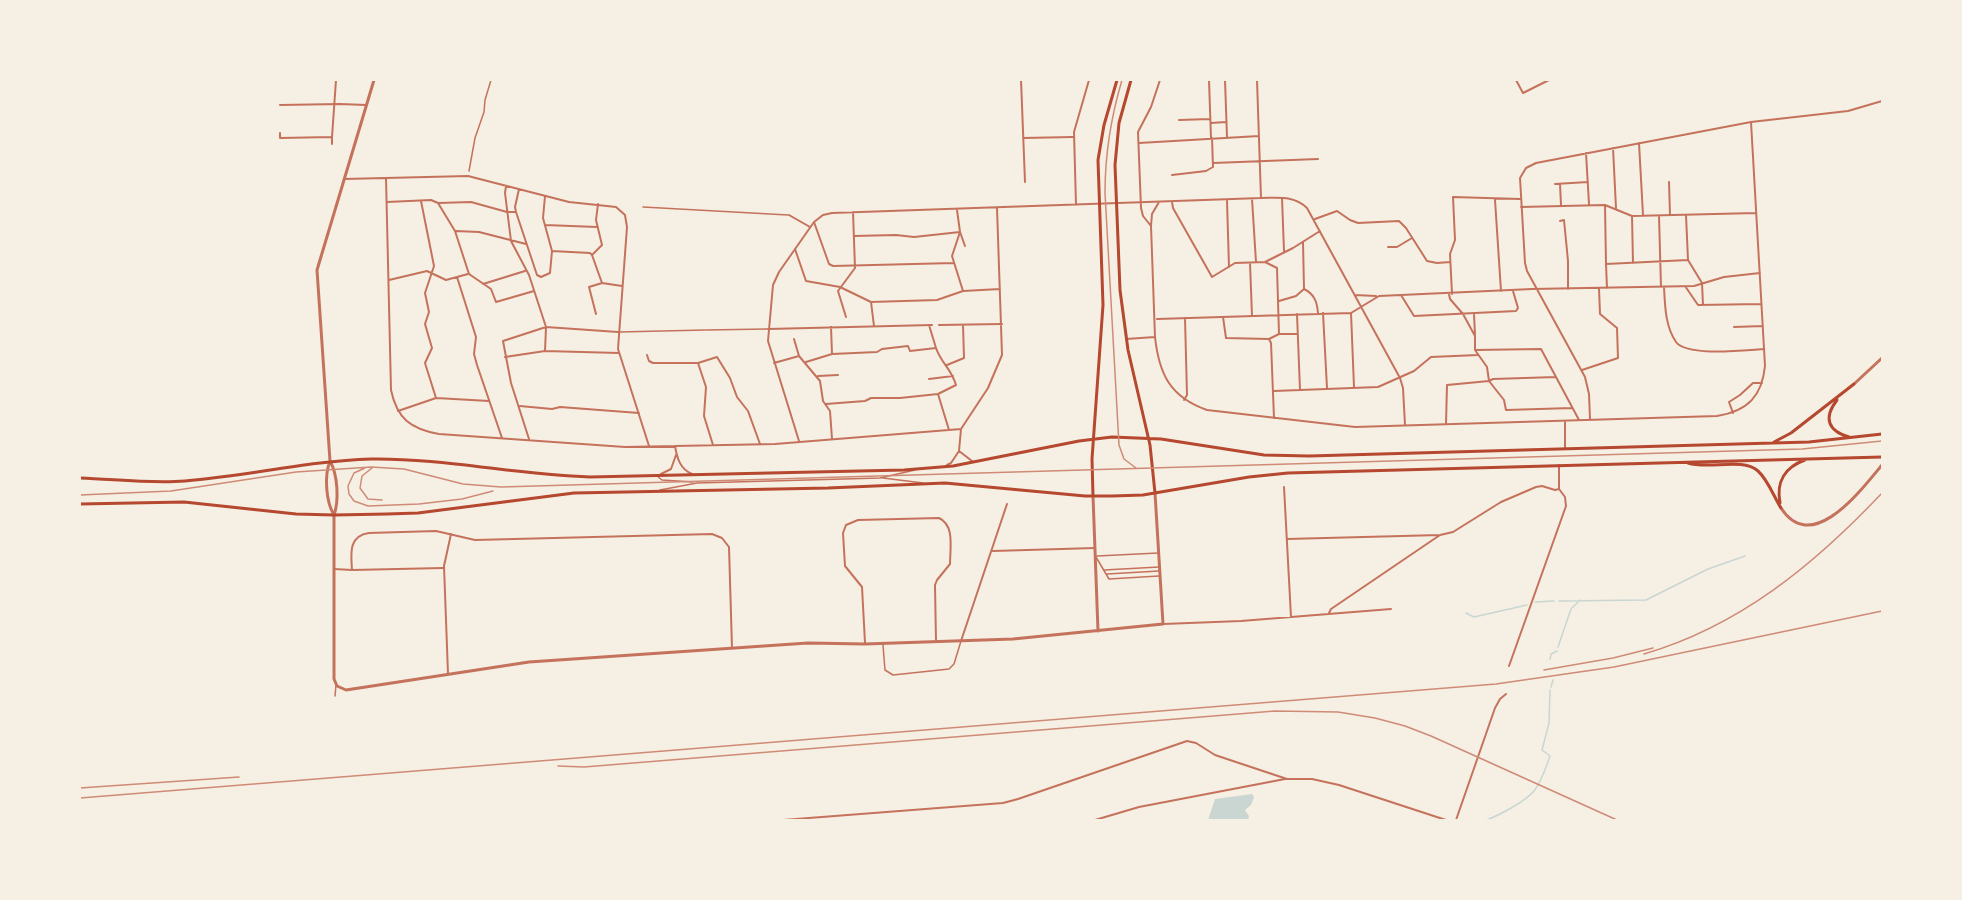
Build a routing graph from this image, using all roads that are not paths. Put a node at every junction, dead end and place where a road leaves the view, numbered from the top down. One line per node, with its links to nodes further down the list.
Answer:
1 (336, 80): 18 (street)
2 (374, 80): 20 (street)
3 (490, 80): 40 (street)
4 (909, 80): 5 (street)
5 (930, 80): 6 (street)
6 (939, 80)
7 (1021, 80): 29 (street)
8 (1089, 80): 28 (street)
9 (1117, 80): 66 (main road)
10 (1131, 80): 63 (main road)
11 (1160, 80): 32 (street)
12 (1209, 80): 22 (street)
13 (1225, 80): 23 (street)
14 (1257, 80): 26 (street)
15 (1516, 80): 16 (street)
16 (1550, 80)
17 (1882, 101): 24 (street)
18 (335, 104): 19 (street); 20 (street); 27 (street)
19 (280, 105)
20 (366, 105): 43 (street)
21 (1179, 120): 22 (street)
22 (1210, 121): 23 (street); 30 (street)
23 (1226, 122): 31 (street)
24 (1751, 122): 33 (street); 79 (street)
25 (280, 133): 27 (street)
26 (1259, 136): 31 (street); 38 (street)
27 (332, 137): 34 (street)
28 (1073, 137): 29 (street); 68 (street)
29 (1023, 138): 44 (street)
30 (1211, 138): 31 (street); 32 (street); 39 (street)
31 (1227, 138)
32 (1138, 143): 64 (street)
33 (1639, 143): 35 (street); 84 (street)
34 (332, 144)
35 (1613, 148): 36 (street); 74 (street)
36 (1586, 153): 45 (street); 55 (street)
37 (1318, 159): 38 (street)
38 (1260, 161): 39 (street); 53 (street)
39 (1213, 163): 41 (street)
40 (469, 171)
41 (1173, 175)
42 (386, 178): 43 (street); 49 (street); 59 (street)
43 (344, 179): 249 (street)
44 (1025, 182)
45 (1588, 182): 48 (street); 67 (street)
46 (1669, 182): 81 (street)
47 (1554, 184): 48 (street)
48 (1560, 184): 69 (street)
49 (506, 186): 50 (street); 76 (street)
50 (519, 189): 51 (street); 77 (street)
51 (545, 196): 65 (street); 89 (street)
52 (1252, 198): 53 (street); 56 (street); 110 (street)
53 (1261, 198): 54 (street)
54 (1282, 198): 86 (street); 105 (street)
55 (1520, 199): 57 (street); 72 (street)
56 (1226, 200): 61 (street); 107 (street)
57 (1496, 200): 109 (street); 141 (street)
58 (421, 201): 59 (street); 62 (street); 121 (street)
59 (387, 202): 125 (street)
60 (1159, 202): 61 (street); 64 (street); 90 (street)
61 (1172, 202): 119 (street)
62 (438, 203): 76 (street); 93 (street)
63 (1116, 203): 64 (street); 66 (street); 181 (main road)
64 (1140, 203): 90 (street)
65 (598, 204): 91 (street); 129 (street)
66 (1099, 204): 68 (street); 234 (main road)
67 (1589, 204): 69 (street); 70 (street)
68 (1076, 205): 73 (street)
69 (1561, 205): 72 (street)
70 (1605, 205): 74 (street); 117 (street)
71 (643, 207): 80 (street)
72 (1521, 207): 138 (street)
73 (997, 208): 75 (street); 136 (street)
74 (1616, 208): 83 (street)
75 (957, 209): 78 (street); 95 (street)
76 (507, 212): 77 (street); 98 (street)
77 (516, 212): 100 (street)
78 (853, 212): 88 (street); 96 (street)
79 (1756, 213): 82 (street); 122 (street)
80 (789, 215): 92 (street)
81 (1670, 215): 82 (street); 85 (street)
82 (1686, 215): 108 (street)
83 (1632, 216): 84 (street); 116 (street)
84 (1643, 216): 85 (street)
85 (1659, 216): 112 (street)
86 (1314, 219): 94 (street); 97 (street)
87 (1560, 220): 137 (street)
88 (814, 222): 92 (street); 118 (street)
89 (545, 225): 91 (street); 104 (street)
90 (1150, 226): 164 (street)
91 (597, 227): 106 (street)
92 (810, 227): 103 (street)
93 (455, 231): 98 (street); 123 (street)
94 (1320, 231): 99 (street); 145 (street)
95 (960, 232): 96 (street); 101 (street); 113 (street)
96 (854, 236): 118 (street)
97 (1412, 238): 102 (street); 109 (street)
98 (512, 241): 100 (street); 120 (street)
99 (1303, 242): 105 (street); 133 (street)
100 (526, 244): 104 (street)
101 (965, 246)
102 (1388, 247)
103 (795, 249): 131 (street); 174 (street)
104 (552, 251): 106 (street)
105 (1284, 251): 111 (street)
106 (592, 255): 126 (street)
107 (1229, 259): 114 (street); 119 (street)
108 (1688, 260): 112 (street); 127 (street)
109 (1450, 261): 143 (street)
110 (1256, 262): 111 (street); 115 (street)
111 (1265, 262): 147 (street)
112 (1661, 262): 116 (street); 132 (street)
113 (954, 263): 118 (street); 140 (street)
114 (1235, 263): 115 (street); 119 (street)
115 (1250, 263): 160 (street)
116 (1633, 263): 117 (street)
117 (1606, 264): 135 (street)
118 (855, 266): 131 (street)
119 (1229, 267)
120 (525, 271): 128 (street); 139 (street)
121 (433, 273): 124 (street); 125 (street); 214 (street)
122 (1760, 273): 127 (street); 149 (street)
123 (469, 274): 124 (street); 128 (street)
124 (457, 277): 216 (street)
125 (389, 280): 220 (street)
126 (602, 283): 129 (street); 154 (street)
127 (1702, 283): 130 (street); 150 (street)
128 (483, 284): 139 (street)
129 (622, 286): 175 (street)
130 (1685, 286): 132 (street); 150 (street)
131 (840, 287): 148 (street); 161 (street)
132 (1663, 287): 135 (street); 183 (street)
133 (1304, 288): 147 (street); 156 (street)
134 (1599, 288): 135 (street); 137 (street); 198 (street)
135 (1607, 288)
136 (1000, 289): 140 (street); 166 (street)
137 (1568, 289): 138 (street)
138 (1538, 290): 142 (street); 198 (street)
139 (534, 291): 171 (street)
140 (963, 291): 148 (street)
141 (1501, 291): 142 (street); 143 (street)
142 (1513, 291): 158 (street)
143 (1451, 294): 144 (street); 157 (street)
144 (1401, 295): 146 (street); 157 (street)
145 (1355, 296): 146 (street); 151 (street)
146 (1379, 296): 151 (street)
147 (1279, 301): 159 (street)
148 (871, 302): 169 (street)
149 (1761, 304): 150 (street); 170 (street)
150 (1703, 306)
151 (1361, 307): 153 (street); 203 (street)
152 (1323, 313): 153 (street); 156 (street); 209 (street)
153 (1351, 313): 208 (street)
154 (596, 314)
155 (1297, 314): 156 (street); 159 (street); 177 (street)
156 (1318, 314)
157 (1463, 314): 158 (street); 178 (street)
158 (1474, 314): 178 (street)
159 (1279, 315): 160 (street); 176 (street)
160 (1252, 316): 162 (street)
161 (846, 317)
162 (1223, 317): 163 (street); 182 (street)
163 (1185, 318): 164 (street); 215 (street)
164 (1156, 319): 179 (street)
165 (963, 324): 166 (street); 168 (street); 197 (street)
166 (1002, 324): 229 (street)
167 (930, 325): 168 (street); 169 (street); 184 (street)
168 (939, 325)
169 (874, 326): 172 (street)
170 (1762, 326): 173 (street); 183 (street)
171 (546, 327): 175 (street); 186 (street); 192 (street)
172 (831, 327): 174 (street); 188 (street)
173 (1734, 327)
174 (768, 329): 175 (street); 196 (street)
175 (618, 332): 187 (street)
176 (1279, 334): 177 (street); 182 (street)
177 (1298, 334): 210 (street)
178 (1475, 336): 185 (street)
179 (1155, 337): 181 (street); 215 (street)
180 (794, 339): 191 (street)
181 (1126, 339): 232 (main road)
182 (1269, 339): 211 (street)
183 (1764, 349): 206 (street)
184 (937, 350): 188 (street); 197 (street)
185 (1475, 350): 190 (street); 202 (street)
186 (545, 351): 187 (street); 192 (street)
187 (619, 353): 222 (street)
188 (832, 354): 194 (street)
189 (647, 355): 195 (street)
190 (1478, 355): 203 (street); 205 (street)
191 (800, 356): 194 (street); 196 (street)
192 (506, 357): 218 (street)
193 (1882, 358): 207 (street)
194 (806, 362): 200 (street)
195 (698, 363): 240 (street); 241 (street)
196 (774, 363): 238 (street)
197 (947, 365): 201 (street)
198 (1582, 370): 224 (street)
199 (838, 375): 200 (street)
200 (818, 376): 217 (street)
201 (953, 376): 204 (street); 212 (street)
202 (1556, 376): 205 (street); 219 (street)
203 (1400, 378): 208 (street); 228 (street)
204 (929, 379)
205 (1489, 381): 219 (street); 227 (street)
206 (1762, 383): 221 (street); 221 (street)
207 (1854, 384): 213 (main road)
208 (1354, 387): 209 (street)
209 (1327, 388): 210 (street)
210 (1300, 390): 211 (street)
211 (1274, 391): 223 (street)
212 (938, 394): 217 (street); 230 (street)
213 (1840, 396): 235 (main road); 239 (main road)
214 (436, 398): 216 (street); 220 (street)
215 (1184, 400): 223 (street)
216 (490, 401): 233 (street)
217 (825, 404): 236 (street)
218 (520, 406): 222 (street); 237 (street)
219 (1572, 408): 225 (street)
220 (398, 411): 233 (street)
221 (1733, 412): 224 (street)
222 (639, 413): 242 (street)
223 (1274, 418): 228 (street)
224 (1590, 419): 225 (street)
225 (1579, 420): 226 (street)
226 (1565, 421): 227 (street); 244 (street)
227 (1446, 424): 228 (street)
228 (1405, 425)
229 (961, 429): 230 (street); 245 (street)
230 (949, 430): 236 (street)
231 (1882, 434): 235 (main road)
232 (1149, 437): 234 (main road); 244 (main road); 265 (main road)
233 (502, 438): 237 (street)
234 (1094, 438): 250 (main road); 266 (main road)
235 (1854, 438): 239 (main road)
236 (832, 439): 238 (street)
237 (529, 440): 242 (street)
238 (799, 441): 240 (street)
239 (1772, 443): 244 (main road)
240 (760, 444): 241 (street)
241 (713, 445): 243 (street)
242 (649, 446): 243 (street)
243 (675, 446): 246 (street)
244 (1565, 449)
245 (959, 451): 250 (street); 254 (street)
246 (676, 455): 256 (street); 257 (street)
247 (1882, 457): 248 (main road)
248 (1812, 458): 251 (main road); 269 (main road)
249 (330, 461): 257 (main road); 258 (main road); 270 (street); 270 (street)
250 (975, 462): 254 (main road)
251 (1684, 462): 252 (main road); 269 (main road)
252 (1559, 465): 263 (street); 265 (main road)
253 (1882, 465): 269 (street)
254 (940, 468): 255 (main road)
255 (918, 470): 256 (main road); 259 (street)
256 (695, 474): 257 (main road)
257 (656, 475): 260 (street)
258 (80, 478)
259 (879, 478): 260 (street); 261 (street)
260 (697, 483): 264 (street)
261 (925, 483): 264 (main road); 266 (main road)
262 (1284, 487): 273 (street)
263 (1559, 489): 272 (street); 293 (street)
264 (656, 491): 270 (main road)
265 (1155, 493): 266 (main road); 276 (street)
266 (1093, 496): 274 (street)
267 (80, 504): 270 (main road)
268 (1007, 504): 275 (street)
269 (1781, 508)
270 (334, 516): 279 (street)
271 (452, 534): 278 (street); 280 (street); 292 (street)
272 (1440, 535): 273 (street); 284 (street)
273 (1287, 539): 285 (street)
274 (1095, 548): 275 (street); 277 (street)
275 (992, 551): 288 (street)
276 (1159, 553): 277 (street); 282 (street)
277 (1095, 556): 281 (street); 287 (street)
278 (444, 568): 280 (street); 294 (street)
279 (334, 569): 280 (street); 295 (street)
280 (352, 570)
281 (1104, 570): 282 (street); 282 (street)
282 (1160, 571): 286 (street)
283 (1391, 609): 284 (street)
284 (1329, 614): 285 (street)
285 (1291, 617): 286 (street)
286 (1163, 624): 287 (street)
287 (1098, 631): 288 (street)
288 (961, 641): 289 (street); 291 (street)
289 (936, 642): 290 (street); 291 (street)
290 (865, 644): 291 (street); 292 (street)
291 (883, 644)
292 (732, 648): 294 (street)
293 (1509, 666)
294 (448, 674): 295 (street)
295 (336, 684): 297 (street)
296 (1506, 694): 302 (street)
297 (335, 696)
298 (1287, 779): 299 (street); 300 (street); 301 (street)
299 (783, 820)
300 (1095, 820)
301 (1446, 820)
302 (1456, 820)

